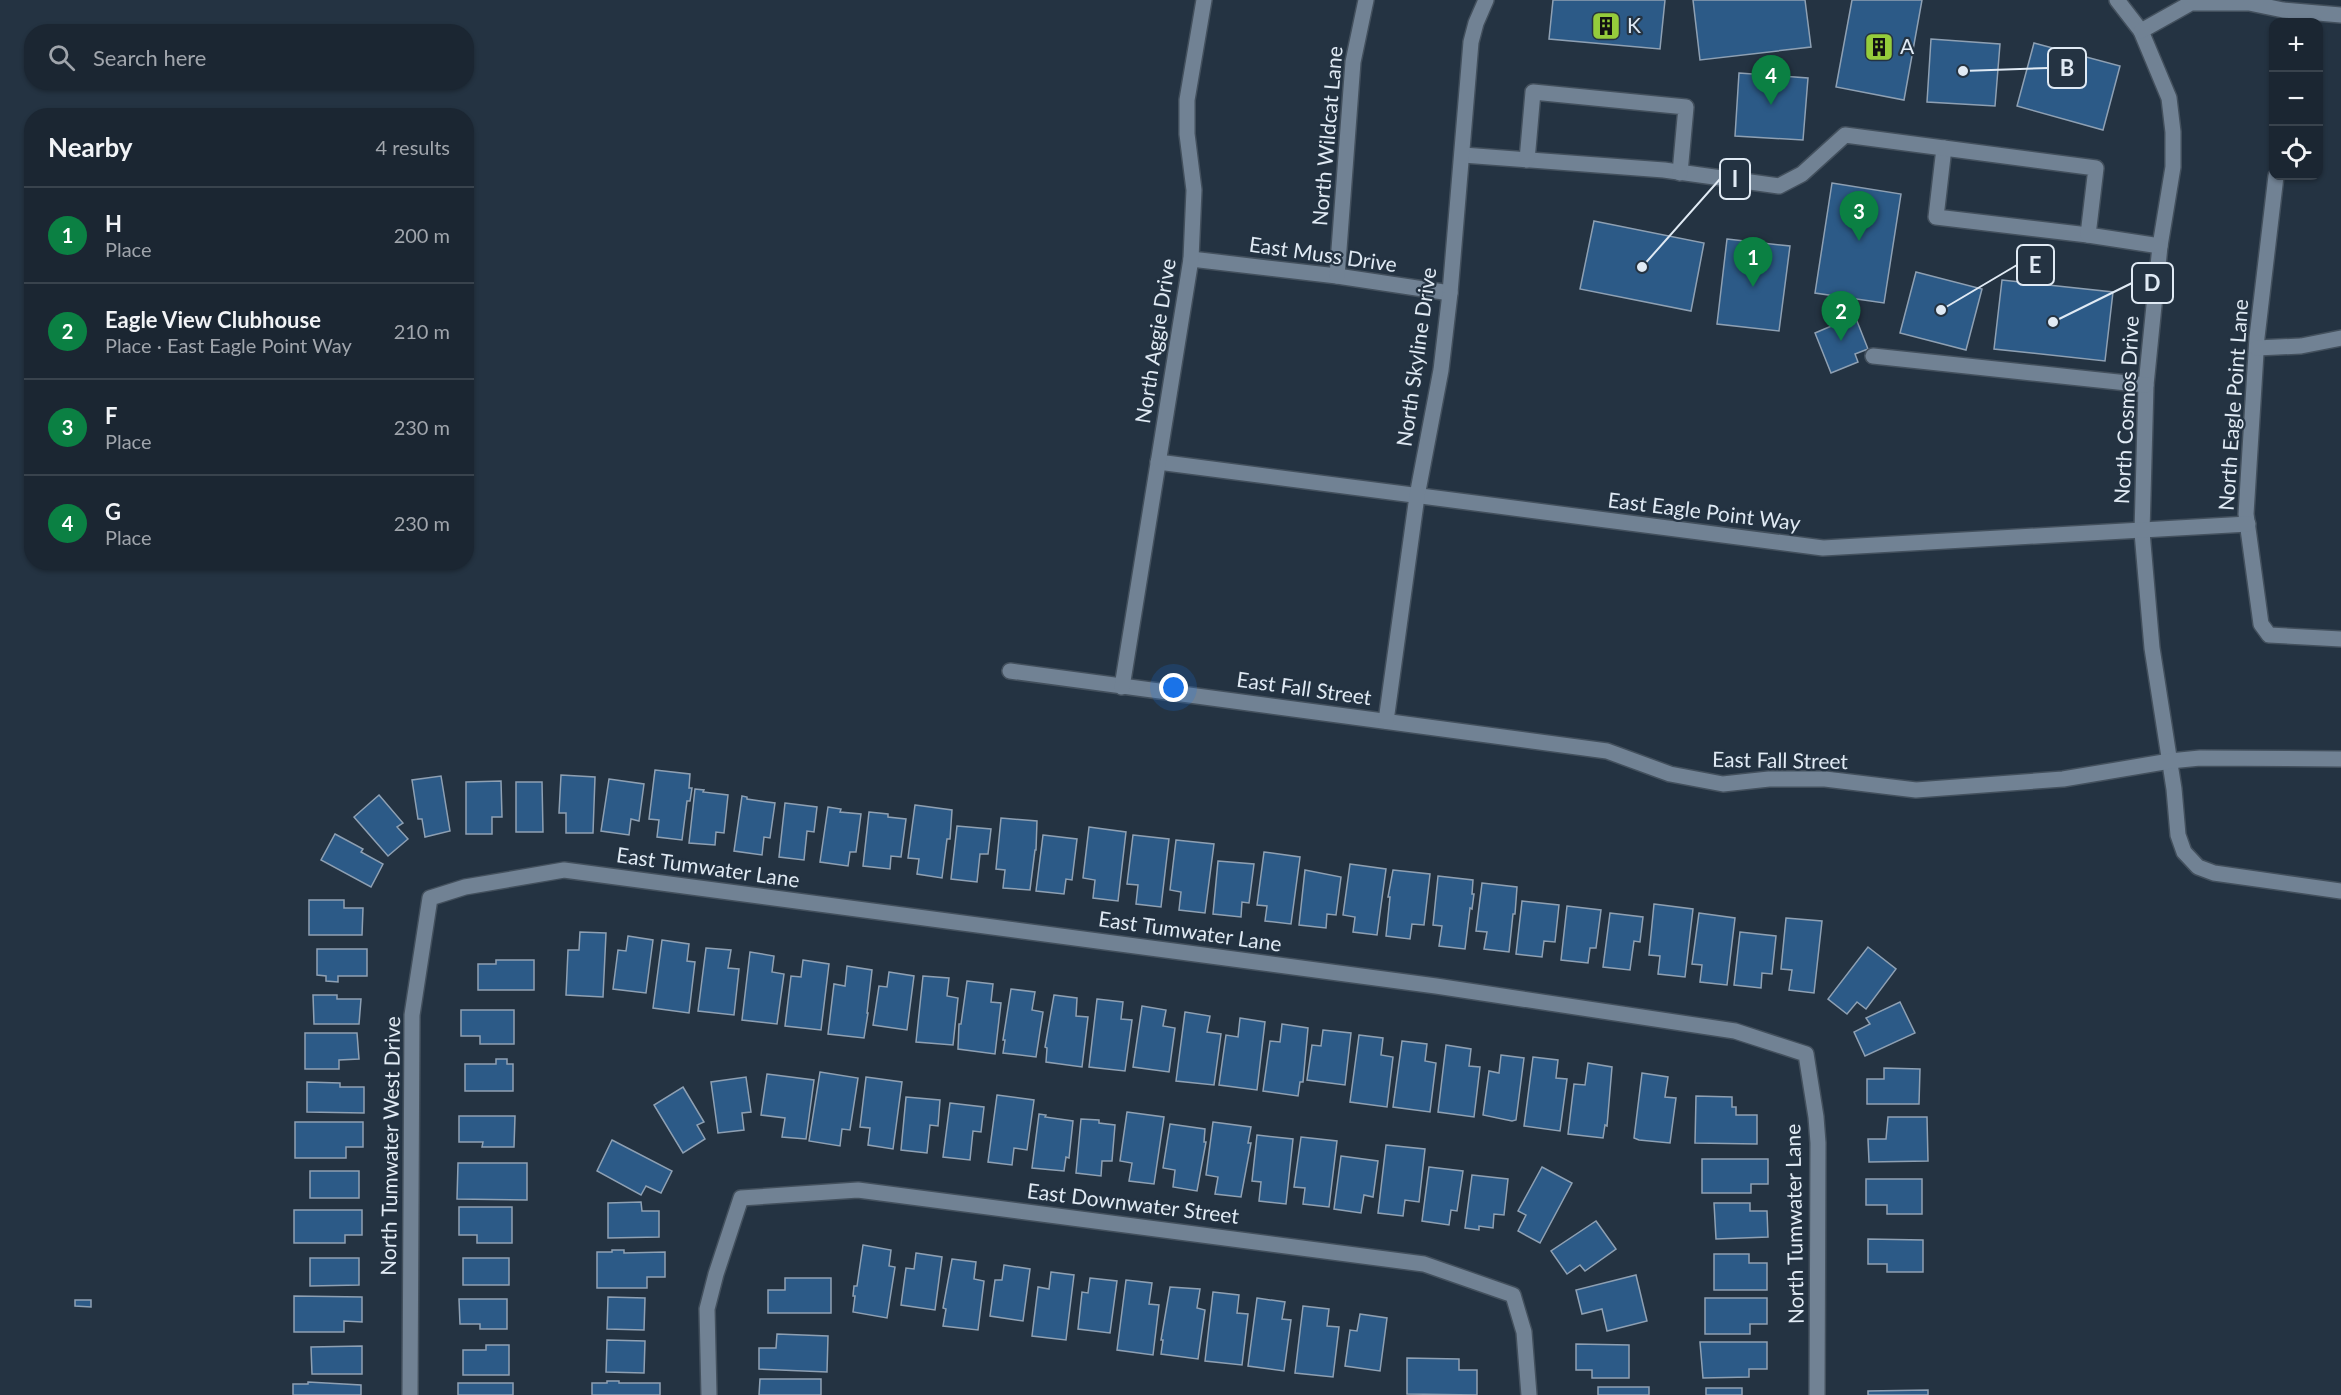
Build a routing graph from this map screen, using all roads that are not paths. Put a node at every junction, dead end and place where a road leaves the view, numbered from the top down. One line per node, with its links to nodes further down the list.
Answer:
1 (1204, 0): 15 (street, North Aggie Drive)
2 (1365, 0): 16 (street, North Wildcat Lane)
3 (1486, 0): 9 (street, North Skyline Drive)
4 (2116, 0): 7 (street, North Cosmos Drive)
5 (2341, 15): 6 (street)
6 (2283, 16): 7 (street)
7 (2141, 31): 14 (street, North Cosmos Drive)
8 (1944, 148): 11 (street); 13 (street); 13 (street)
9 (1463, 155): 10 (street); 17 (street, North Skyline Drive)
10 (1527, 160): 11 (street); 11 (street)
11 (1680, 173)
12 (2276, 180): 19 (street, North Eagle Point Lane)
13 (2088, 235): 14 (street)
14 (2160, 246): 21 (street, North Cosmos Drive)
15 (1191, 259): 16 (street, East Muss Drive); 22 (street, North Aggie Drive)
16 (1337, 276): 17 (street, East Muss Drive)
17 (1450, 293): 23 (street, North Skyline Drive)
18 (2341, 338): 19 (street)
19 (2257, 348): 24 (street, North Eagle Point Lane)
20 (1873, 356): 21 (street)
21 (2145, 385): 25 (street, North Cosmos Drive)
22 (1158, 462): 23 (street, East Eagle Point Way); 28 (street, North Aggie Drive)
23 (1417, 496): 25 (street, East Eagle Point Way); 29 (street, North Skyline Drive)
24 (2248, 524): 25 (street, East Eagle Point Way); 26 (street, North Eagle Point Lane)
25 (2142, 532): 31 (street, North Cosmos Drive)
26 (2341, 639)
27 (1010, 671): 28 (street, East Fall Street)
28 (1122, 687): 29 (street, East Fall Street)
29 (1386, 721): 31 (street, East Fall Street)
30 (2341, 759): 31 (street, East Fall Street)
31 (2170, 761): 32 (street, North Cosmos Drive)
32 (2341, 891)
33 (430, 898): 34 (street, East Tumwater Lane); 35 (street, North Tumwater West Drive)
34 (1806, 1054): 38 (street, North Tumwater Lane)
35 (410, 1395)
36 (709, 1395): 37 (street, East Downwater Street)
37 (1529, 1395)
38 (1817, 1395)

